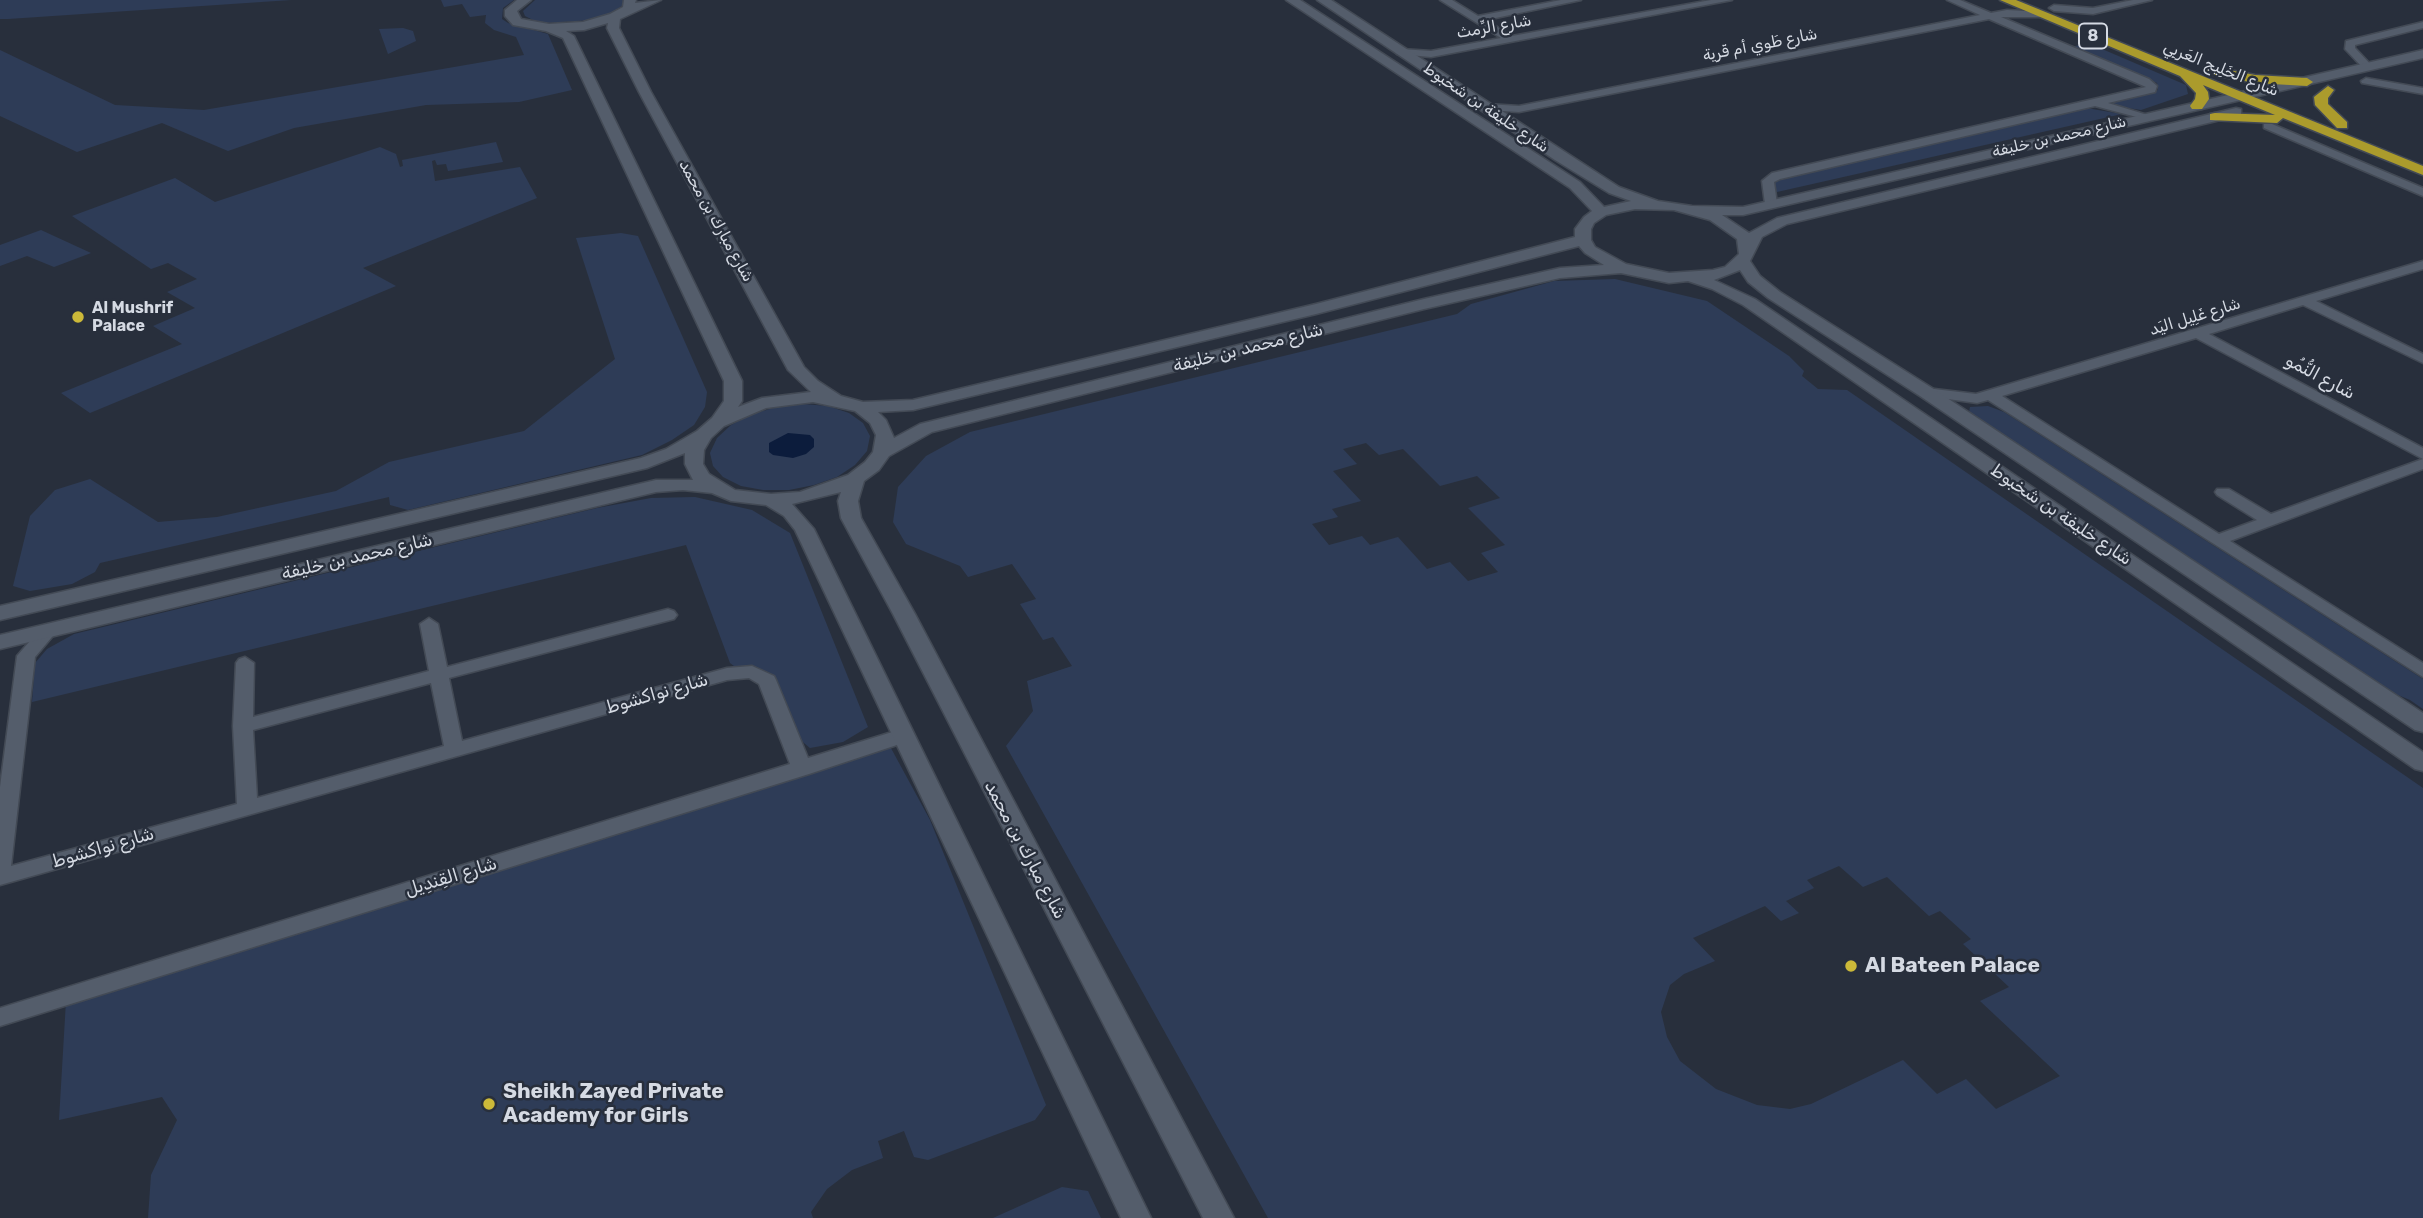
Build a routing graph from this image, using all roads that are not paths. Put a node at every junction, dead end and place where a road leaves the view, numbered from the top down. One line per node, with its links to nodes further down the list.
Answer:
1 (525, 0): 20 (main road)
2 (655, 0): 12 (main road)
3 (1292, 0): 52 (main road, شارع خليفة بن شخبوط)
4 (1323, 0): 22 (main road, شارع خليفة بن شخبوط)
5 (1445, 0): 18 (street)
6 (1576, 0): 18 (street)
7 (1727, 0): 21 (street, شارع الرِّمث)
8 (1952, 0): 15 (street)
9 (2034, 0): 17 (highway, شارع الخَلِيج العَربِي / 8)
10 (2087, 0): 14 (street)
11 (2147, 0): 14 (street)
12 (629, 4): 16 (main road)
13 (2008, 5): 15 (street, شارع طَوي أم قَرية); 28 (highway, شارع الخَلِيج العَربِي / 8)
14 (2108, 8): 17 (street)
15 (1990, 16): 36 (street); 39 (street, شارع طَوي أم قَرية)
16 (614, 17): 20 (main road); 63 (main road, شارع مبارك بن محمد)
17 (2092, 17): 27 (highway, شارع الخَلِيج العَربِي / 8)
18 (1477, 19): 21 (street)
19 (2423, 25): 29 (street)
20 (549, 28): 65 (main road)
21 (1511, 40): 23 (street, شارع الرِّمث)
22 (1401, 52): 23 (street, شارع الرِّمث); 25 (main road, شارع خليفة بن شخبوط)
23 (1431, 54): 25 (street)
24 (2423, 54): 29 (main road, شارع محمد بن خليفة)
25 (1421, 65): 38 (main road, شارع خليفة بن شخبوط)
26 (2423, 67): 29 (main road, شارع محمد بن خليفة)
27 (2208, 70): 30 (highway); 34 (highway, شارع الخَلِيج العَربِي / 8)
28 (2181, 72): 33 (highway, شارع الخَلِيج العَربِي / 8); 37 (highway)
29 (2367, 74): 30 (main road, شارع محمد بن خليفة); 31 (main road, شارع محمد بن خليفة); 32 (street)
30 (2307, 82): 34 (main road, شارع محمد بن خليفة)
31 (2328, 90): 35 (main road, شارع محمد بن خليفة); 43 (highway)
32 (2423, 91)
33 (2242, 97): 34 (highway, شارع الخَلِيج العَربِي / 8); 37 (main road, شارع محمد بن خليفة)
34 (2262, 99): 35 (main road, شارع محمد بن خليفة); 41 (main road, شارع محمد بن خليفة); 45 (highway, شارع الخَلِيج العَربِي / 8)
35 (2282, 101): 43 (highway, شارع الخَلِيج العَربِي)
36 (2095, 103): 40 (street); 49 (street)
37 (2197, 106): 40 (main road, شارع محمد بن خليفة)
38 (1487, 107): 39 (street, شارع طَوي أم قَرية); 42 (main road, شارع خليفة بن شخبوط)
39 (1519, 109): 42 (street)
40 (2148, 117): 49 (main road, شارع محمد بن خليفة)
41 (2215, 117): 45 (highway); 54 (main road, شارع محمد بن خليفة)
42 (1509, 122): 50 (main road, شارع خليفة بن شخبوط)
43 (2342, 125): 46 (highway, شارع الخَلِيج العَربِي)
44 (2268, 126): 48 (street)
45 (2316, 128): 47 (highway, شارع الخَلِيج العَربِي / 8)
46 (2423, 158)
47 (2423, 171)
48 (2423, 192)
49 (1771, 204): 51 (main road, شارع محمد بن خليفة)
50 (1655, 205): 51 (main road); 52 (main road)
51 (1694, 210): 54 (main road, شارع خليفة بن شخبوط)
52 (1601, 212): 53 (main road)
53 (1583, 240): 56 (main road); 63 (main road, شارع محمد بن خليفة)
54 (1745, 255): 57 (main road, شارع محمد بن خليفة); 61 (main road, شارع خليفة بن شخبوط)
55 (2423, 265): 58 (street, شارع غَلِيل اليَد)
56 (1621, 268): 57 (main road); 66 (main road, شارع محمد بن خليفة)
57 (1693, 278): 89 (main road, شارع خليفة بن شخبوط)
58 (2307, 302): 59 (street, شارع غَلِيل اليَد); 60 (street)
59 (2199, 334): 62 (street, شارع غَلِيل اليَد); 67 (street, شارع النُّمُو)
60 (2423, 359)
61 (1926, 392): 62 (street, شارع غَلِيل اليَد); 64 (main road, شارع خليفة بن شخبوط)
62 (1983, 397): 64 (street); 74 (street)
63 (854, 405): 65 (main road, شارع محمد بن خليفة); 66 (main road)
64 (1968, 422): 85 (main road, شارع خليفة بن شخبوط)
65 (711, 429): 70 (main road); 75 (main road, شارع محمد بن خليفة)
66 (882, 452): 69 (main road, شارع محمد بن خليفة)
67 (2423, 454)
68 (2423, 464): 73 (street)
69 (855, 479): 72 (main road, شارع محمد بن خليفة); 96 (main road, شارع مبارك بن محمد)
70 (716, 488): 72 (main road, شارع محمد بن خليفة); 78 (main road, شارع محمد بن خليفة)
71 (2223, 492): 73 (street)
72 (771, 500): 87 (main road)
73 (2271, 521): 74 (street)
74 (2217, 540): 82 (street)
75 (0, 614)
76 (668, 615): 83 (street)
77 (429, 624): 83 (street)
78 (48, 631): 79 (main road, شارع محمد بن خليفة); 80 (street)
79 (4, 641): 80 (street)
80 (26, 656): 84 (street)
81 (245, 663): 86 (street)
82 (2423, 671)
83 (440, 675): 86 (street); 88 (street)
84 (8, 724): 92 (street)
85 (2423, 724)
86 (243, 726): 91 (street)
87 (902, 736): 90 (street, شارع القِندِيل); 95 (main road)
88 (454, 750): 90 (street, شارع نواكشوط); 91 (street, شارع نواكشوط)
89 (2423, 763)
90 (802, 769): 94 (street, شارع القِندِيل)
91 (247, 807): 93 (street, شارع نواكشوط)
92 (0, 868)
93 (0, 877)
94 (0, 1017)
95 (1136, 1218)
96 (1219, 1218)

